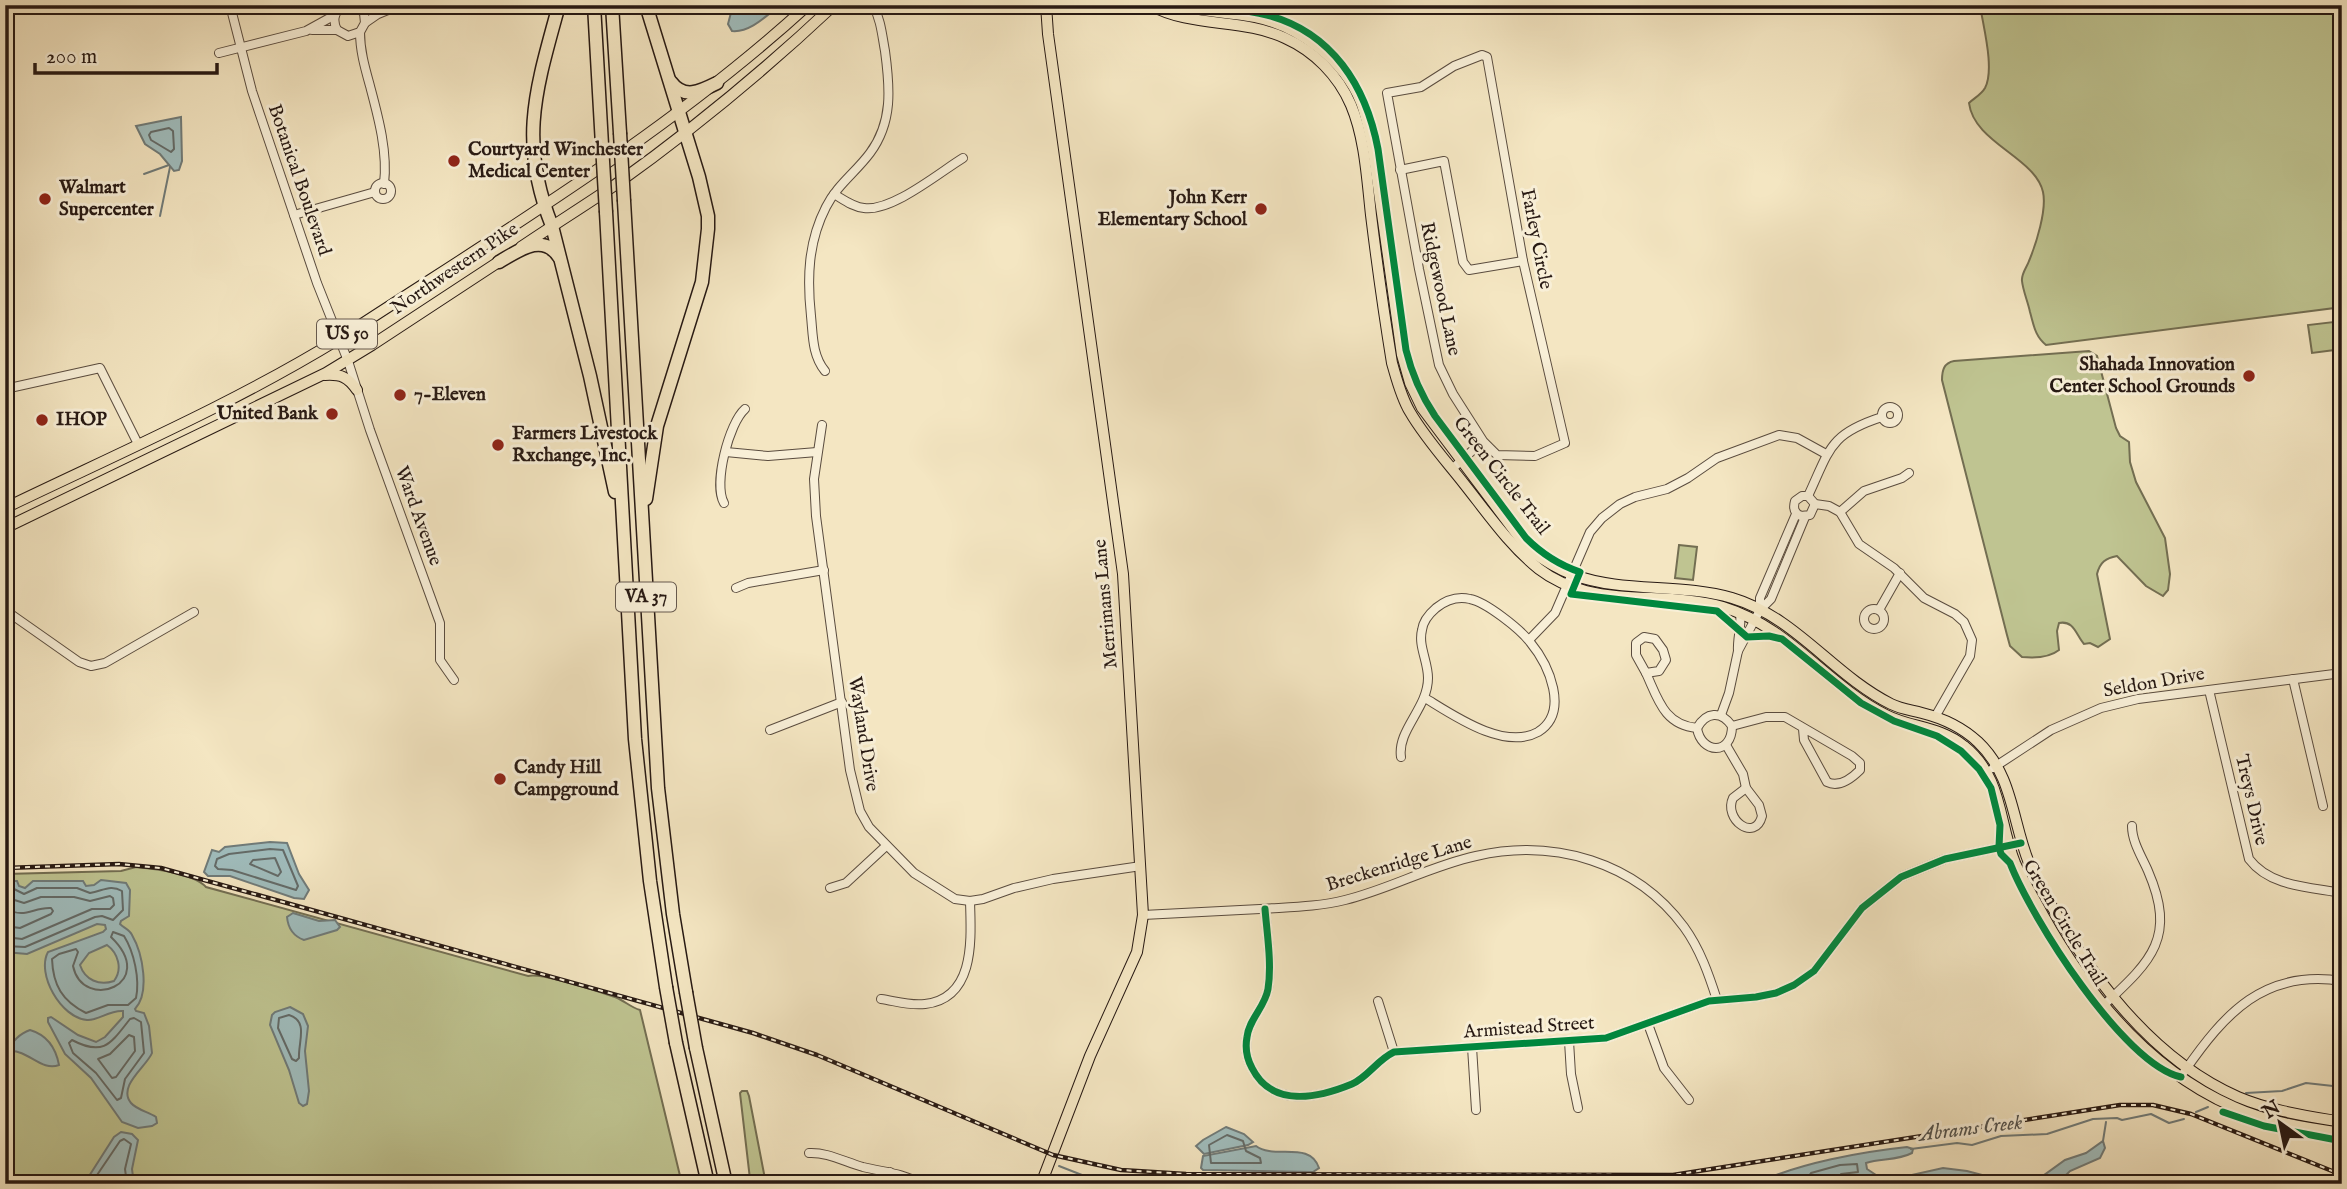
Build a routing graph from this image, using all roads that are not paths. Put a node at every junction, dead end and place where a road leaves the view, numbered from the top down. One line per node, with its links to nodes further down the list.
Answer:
1 (230, 5): 21 (street, Botanical Boulevard)
2 (345, 5): 15 (street)
3 (559, 5): 34 (highway)
4 (594, 5): 70 (highway, VA 37, bridge)
5 (612, 5): 71 (highway, VA 37, bridge)
6 (646, 5): 24 (highway)
7 (808, 5): 25 (main road, US 50)
8 (834, 5): 28 (main road, US 50)
9 (873, 5): 33 (street)
10 (1046, 5): 103 (main road, Merrimans Lane)
11 (1150, 5): 56 (main road)
12 (1174, 5): 54 (main road)
13 (397, 6): 14 (street); 16 (street)
14 (358, 7): 16 (street)
15 (335, 15): 17 (street); 18 (street)
16 (365, 23): 19 (street)
17 (337, 30): 18 (street); 20 (street)
18 (306, 31): 21 (street)
19 (360, 32): 20 (street); 23 (street)
20 (348, 36): 23 (street)
21 (241, 48): 22 (street); 35 (street, Botanical Boulevard)
22 (219, 53)
23 (363, 61): 31 (street)
24 (668, 77): 25 (highway); 27 (highway)
25 (717, 83): 27 (main road, US 50)
26 (1387, 93): 30 (street, Ridgewood Lane); 37 (street, Farley Circle)
27 (679, 112): 28 (highway); 34 (main road, Northwestern Pike / US 50)
28 (686, 131): 36 (main road, Northwestern Pike / US 50); 71 (highway)
29 (963, 158): 33 (street)
30 (1400, 170): 37 (street); 49 (street, Ridgewood Lane)
31 (384, 184): 32 (street); 32 (street)
32 (375, 192): 35 (street)
33 (834, 194): 42 (street)
34 (544, 205): 36 (highway); 40 (main road, Northwestern Pike / US 50)
35 (294, 215): 40 (street, Botanical Boulevard)
36 (552, 226): 38 (main road, Northwestern Pike / US 50); 39 (highway)
37 (1523, 261): 49 (street, Farley Circle)
38 (499, 262): 39 (highway); 41 (main road, Northwestern Pike / US 50)
39 (564, 267): 70 (highway)
40 (339, 339): 41 (street, Botanical Boulevard); 50 (main road, Northwestern Pike / US 50)
41 (348, 361): 43 (main road, Northwestern Pike / US 50); 45 (street, Ward Avenue)
42 (825, 371)
43 (321, 375): 45 (main road); 55 (main road, Northwestern Pike / US 50)
44 (5, 389): 50 (street)
45 (357, 390): 83 (street, Ward Avenue)
46 (746, 409): 51 (street)
47 (1882, 417): 53 (street)
48 (822, 425): 52 (street, Wayland Drive)
49 (1483, 441): 54 (street)
50 (138, 444): 55 (main road); 61 (main road, Northwestern Pike / US 50)
51 (726, 452): 52 (street); 59 (street)
52 (817, 452): 65 (street, Wayland Drive)
53 (1826, 454): 58 (street); 67 (street)
54 (1462, 461): 56 (street); 67 (main road)
55 (129, 467): 64 (main road, Northwestern Pike / US 50)
56 (1452, 469): 68 (main road)
57 (1909, 473): 62 (street)
58 (1808, 496): 60 (street); 63 (street)
59 (724, 503)
60 (1815, 505): 62 (street); 63 (street)
61 (5, 508)
62 (1840, 512): 66 (street)
63 (1801, 515): 73 (street)
64 (5, 527)
65 (824, 570): 69 (street); 86 (street, Wayland Drive)
66 (1900, 573): 74 (street); 88 (street)
67 (1572, 575): 68 (street); 73 (main road)
68 (1569, 585): 76 (main road); 78 (street)
69 (736, 588)
70 (627, 598): 128 (highway, VA 37, bridge)
71 (646, 600): 129 (highway, VA 37, bridge)
72 (5, 610): 75 (street)
73 (1760, 610): 77 (street); 88 (main road)
74 (1879, 610)
75 (194, 612)
76 (1740, 613): 77 (main road); 79 (street)
77 (1755, 621): 79 (street); 96 (main road)
78 (1529, 640): 85 (street); 85 (street)
79 (1738, 651): 87 (street)
80 (1646, 673): 80 (street); 90 (street)
81 (2342, 673): 82 (street, Seldon Drive)
82 (2293, 679): 84 (street, Seldon Drive); 98 (street)
83 (454, 680)
84 (2209, 690): 95 (street, Seldon Drive); 105 (street, Treys Drive)
85 (1426, 698): 94 (street)
86 (842, 702): 92 (street); 102 (street, Wayland Drive)
87 (1721, 715): 89 (street); 90 (street)
88 (1936, 717): 95 (main road)
89 (1732, 726): 91 (street); 93 (street)
90 (1696, 728): 93 (street)
91 (1803, 729): 91 (street)
92 (770, 730)
93 (1726, 745): 97 (street)
94 (1401, 757)
95 (1997, 766): 96 (street, Seldon Drive); 100 (main road)
96 (1988, 772): 101 (main road)
97 (1746, 788): 97 (street)
98 (2323, 806)
99 (2132, 826): 110 (street)
100 (2021, 842): 101 (street, Armistead Street); 110 (main road)
101 (2010, 845): 112 (street, Armistead Street); 114 (main road)
102 (886, 846): 104 (street); 106 (street, Wayland Drive)
103 (1140, 866): 106 (street); 108 (main road, Merrimans Lane)
104 (830, 888)
105 (2342, 893)
106 (970, 901): 111 (street)
107 (1265, 909): 108 (street, Breckenridge Lane); 112 (street, Breckenridge Lane); 118 (street)
108 (1143, 915): 132 (main road, Merrimans Lane)
109 (2342, 981): 119 (street)
110 (2113, 997): 114 (street); 119 (main road)
111 (881, 999)
112 (1717, 1000): 115 (street, Armistead Street)
113 (1378, 1001): 118 (street)
114 (2104, 1005): 120 (main road)
115 (1648, 1024): 116 (street, Armistead Street); 121 (street)
116 (1569, 1041): 117 (street, Armistead Street); 122 (street)
117 (1472, 1047): 118 (street, Armistead Street); 123 (street)
118 (1394, 1052)
119 (2188, 1067): 120 (street); 124 (main road)
120 (2181, 1077): 125 (main road)
121 (1689, 1100)
122 (1578, 1108)
123 (1476, 1110)
124 (2342, 1122)
125 (2342, 1133)
126 (809, 1153): 127 (street)
127 (890, 1172): 130 (street); 131 (street)
128 (708, 1184)
129 (726, 1184)
130 (885, 1184)
131 (921, 1184)
132 (1041, 1184)

